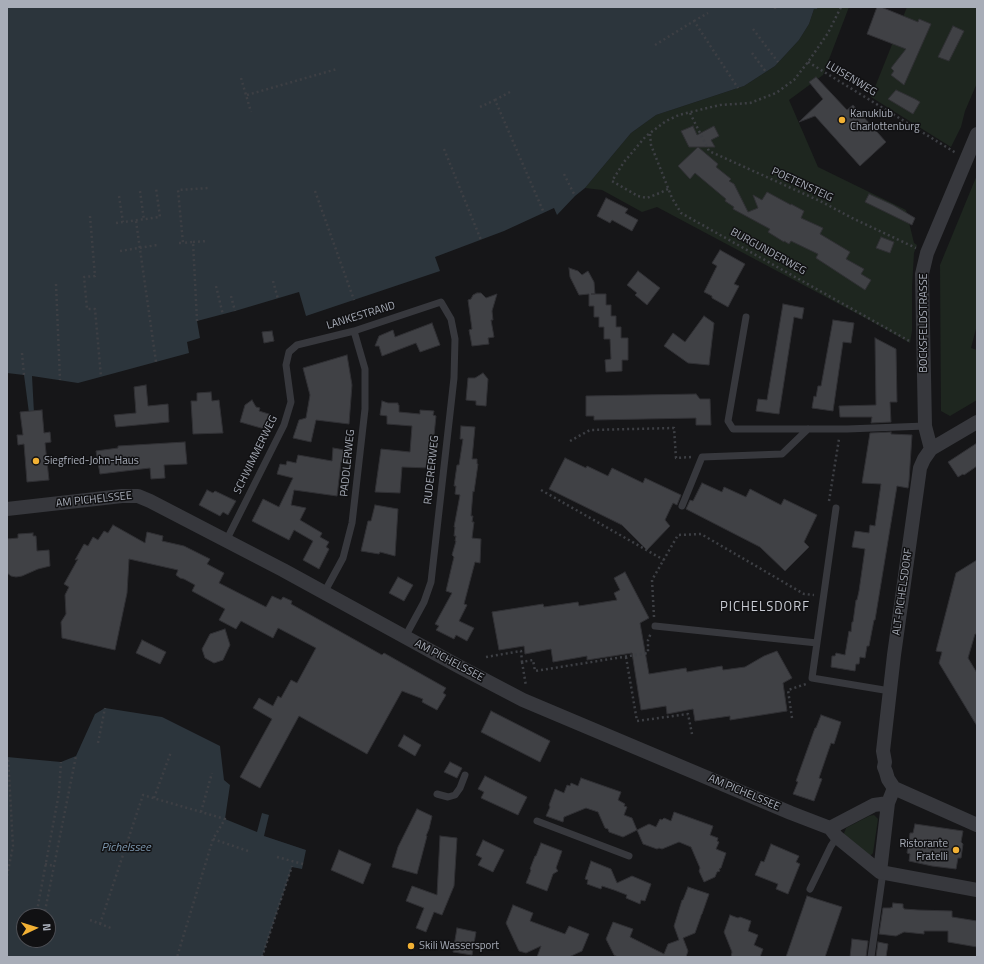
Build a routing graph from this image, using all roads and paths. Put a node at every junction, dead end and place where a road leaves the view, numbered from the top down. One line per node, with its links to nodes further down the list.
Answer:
1 (842, 7): 8 (path)
2 (708, 13): 3 (path)
3 (694, 21): 5 (path); 12 (path)
4 (753, 28): 7 (path)
5 (655, 45)
6 (752, 53): 10 (path)
7 (778, 62)
8 (808, 62): 18 (path); 22 (path, LUISENWEG)
9 (337, 69): 14 (path)
10 (766, 72)
11 (241, 78): 14 (path)
12 (738, 88)
13 (510, 92): 15 (path)
14 (247, 95): 17 (path)
15 (496, 100): 16 (path); 31 (path)
16 (480, 107)
17 (251, 112)
18 (690, 112): 19 (path); 45 (path, POETENSTEIG)
19 (650, 134): 26 (path, BURGUNDERWEG); 26 (path)
20 (977, 134): 22 (street, BOCKSFELDSTRASSE)
21 (444, 149): 37 (path)
22 (967, 159): 45 (street, BOCKSFELDSTRASSE)
23 (564, 174): 30 (path)
24 (156, 188): 33 (path)
25 (209, 188): 41 (path)
26 (668, 188): 58 (path, BURGUNDERWEG)
27 (140, 191): 33 (path)
28 (315, 191): 51 (path)
29 (119, 196): 35 (path)
30 (575, 196)
31 (544, 213)
32 (90, 216): 63 (path)
33 (144, 220): 34 (path)
34 (136, 221): 35 (path); 43 (path)
35 (123, 222): 36 (path)
36 (116, 223)
37 (481, 240)
38 (208, 241): 39 (path)
39 (193, 242): 41 (path); 56 (path)
40 (179, 243): 41 (path)
41 (183, 243)
42 (157, 245): 43 (path)
43 (140, 248): 44 (path); 61 (path)
44 (120, 251)
45 (927, 253): 58 (street, BOCKSFELDSTRASSE)
46 (273, 281): 50 (path)
47 (56, 284): 64 (path)
48 (216, 286): 54 (path)
49 (231, 296): 53 (path)
50 (278, 299)
51 (354, 300)
52 (441, 302): 57 (lane, LANKESTRAND); 80 (lane, RUDERERWEG)
53 (235, 311)
54 (223, 315)
55 (746, 317): 67 (lane)
56 (197, 322)
57 (354, 331): 59 (lane, LANKESTRAND); 77 (lane, PADDLERWEG)
58 (924, 342): 66 (street, BOCKSFELDSTRASSE)
59 (289, 352): 75 (lane, SCHWIMMERWEG)
60 (22, 353): 62 (path)
61 (156, 362)
62 (24, 375)
63 (100, 377)
64 (60, 380)
65 (977, 422): 69 (street, ALT-PICHELSDORF)
66 (925, 426): 67 (lane); 69 (street, BOCKSFELDSTRASSE)
67 (808, 429): 70 (lane)
68 (570, 441): 70 (path)
69 (931, 449): 85 (street, ALT-PICHELSDORF)
70 (702, 457): 72 (lane)
71 (541, 490): 76 (path)
72 (682, 506)
73 (7, 507): 75 (street, AM PICHELSSEE)
74 (836, 508): 81 (lane)
75 (226, 541): 77 (street, AM PICHELSSEE)
76 (664, 560): 78 (path); 79 (path)
77 (324, 593): 80 (street, AM PICHELSSEE)
78 (820, 596)
79 (655, 626): 81 (lane); 83 (path)
80 (405, 637): 86 (street, AM PICHELSSEE)
81 (817, 643): 85 (lane)
82 (486, 657): 84 (path)
83 (626, 657): 84 (path); 88 (path)
84 (522, 662): 86 (path)
85 (890, 691): 96 (street, ALT-PICHELSDORF)
86 (523, 700): 103 (street, AM PICHELSSEE)
87 (104, 708): 89 (path)
88 (692, 734)
89 (98, 743)
90 (171, 752): 98 (path)
91 (76, 756): 110 (path)
92 (8, 757): 113 (path)
93 (61, 762): 108 (path)
94 (212, 773): 100 (path)
95 (465, 775): 97 (lane)
96 (894, 788): 99 (street); 102 (street)
97 (437, 794)
98 (154, 798): 100 (path); 119 (path)
99 (888, 803): 103 (street); 112 (street)
100 (201, 812): 104 (path)
101 (537, 820): 106 (lane)
102 (977, 825)
103 (834, 833): 112 (street, AM PICHELSSEE); 114 (lane)
104 (213, 839): 105 (path); 121 (path)
105 (251, 852)
106 (629, 856)
107 (277, 857): 109 (path)
108 (45, 864): 110 (path); 116 (path)
109 (303, 864)
110 (54, 866): 117 (path)
111 (292, 866): 122 (path)
112 (880, 872): 115 (street); 123 (lane)
113 (7, 876)
114 (810, 889)
115 (977, 890)
116 (37, 908)
117 (46, 908)
118 (90, 920): 119 (path)
119 (100, 924): 120 (path)
120 (111, 928)
121 (177, 957)
122 (262, 957)
123 (871, 957)

